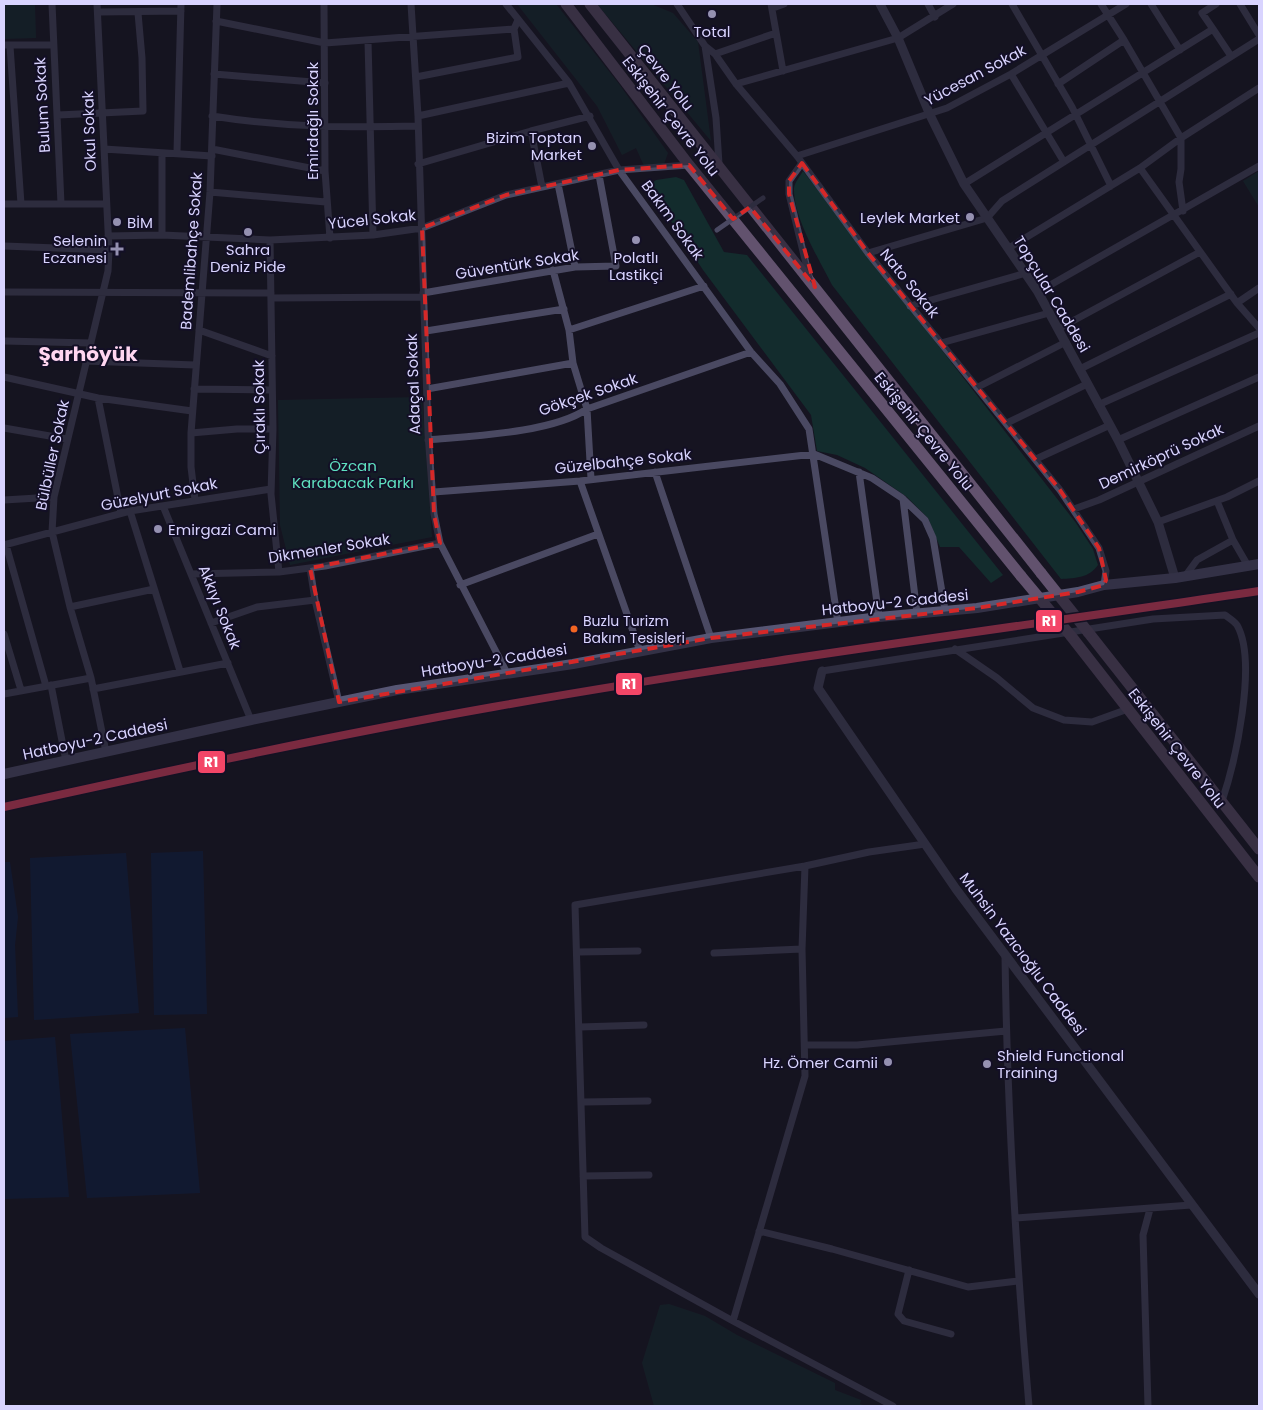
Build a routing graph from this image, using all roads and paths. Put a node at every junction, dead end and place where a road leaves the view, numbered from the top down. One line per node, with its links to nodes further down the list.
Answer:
1 (52, 4): 38 (street, Bulum Sokak)
2 (216, 4): 26 (street, Bademlibahçe Sokak)
3 (324, 4): 36 (street, Emirdağlı Sokak)
4 (411, 4): 31 (street, Adaçal Sokak)
5 (506, 4): 25 (street, Bakım Sokak)
6 (566, 4): 77 (highway, Eskişehir Çevre Yolu)
7 (590, 4): 80 (highway, Çevre Yolu)
8 (677, 4): 39 (street, Nato Sokak)
9 (784, 4): 19 (street)
10 (880, 4): 32 (street, Topçular Caddesi)
11 (928, 4): 24 (street)
12 (953, 4): 24 (street)
13 (1012, 4): 42 (street)
14 (1101, 4): 23 (street)
15 (1126, 4): 23 (street, Yücesan Sokak)
16 (1151, 4): 40 (street)
17 (1216, 4): 28 (street)
18 (1240, 4): 30 (street)
19 (772, 6): 29 (street)
20 (97, 8): 22 (street); 55 (street, Okul Sokak)
21 (181, 8): 22 (street); 70 (street)
22 (138, 13): 55 (street)
23 (1108, 15): 34 (street); 42 (street, Yücesan Sokak)
24 (935, 17): 32 (street)
25 (518, 20): 27 (street); 50 (street, Bakım Sokak)
26 (216, 22): 36 (street); 46 (street, Bademlibahçe Sokak)
27 (514, 28): 31 (street); 48 (street)
28 (1213, 28): 40 (street); 43 (street)
29 (776, 33): 41 (street); 44 (street)
30 (1259, 35)
31 (414, 38): 35 (street); 48 (street, Adaçal Sokak)
32 (898, 38): 44 (street); 61 (street, Topçular Caddesi)
33 (1259, 39): 43 (street)
34 (1124, 40): 45 (street); 52 (street)
35 (368, 41): 36 (street); 64 (street)
36 (325, 43): 49 (street, Emirdağlı Sokak)
37 (7, 46): 38 (street); 92 (street)
38 (53, 46): 56 (street, Bulum Sokak)
39 (705, 46): 41 (street, Nato Sokak); 80 (street)
40 (1180, 50): 45 (street)
41 (714, 54): 51 (street, Nato Sokak)
42 (1041, 55): 47 (street, Yücesan Sokak); 52 (street)
43 (1231, 56): 54 (street)
44 (783, 71): 51 (street)
45 (1144, 73): 54 (street); 57 (street)
46 (214, 74): 49 (street); 58 (street, Bademlibahçe Sokak)
47 (1011, 74): 61 (street, Yücesan Sokak); 66 (street)
48 (416, 77): 59 (street, Adaçal Sokak)
49 (326, 83): 63 (street, Emirdağlı Sokak)
50 (569, 83): 59 (street); 60 (street, Bakım Sokak)
51 (736, 84): 73 (street, Nato Sokak)
52 (1058, 84): 57 (street)
53 (1259, 88): 67 (street)
54 (1159, 103): 67 (street); 68 (street)
55 (102, 112): 56 (street); 69 (street, Okul Sokak)
56 (58, 115): 93 (street, Bulum Sokak)
57 (1076, 115): 66 (street); 68 (street)
58 (212, 116): 63 (street); 71 (street, Bademlibahçe Sokak)
59 (418, 116): 62 (street, Adaçal Sokak)
60 (590, 116): 65 (street); 81 (street, Bakım Sokak)
61 (930, 116): 73 (street, Yücesan Sokak); 85 (street, Topçular Caddesi)
62 (418, 126): 64 (street); 76 (street, Adaçal Sokak)
63 (325, 127): 64 (street); 82 (street, Emirdağlı Sokak)
64 (371, 127): 101 (street)
65 (531, 130): 76 (street); 87 (street)
66 (1046, 133): 74 (street); 85 (street)
67 (1181, 138): 79 (street); 95 (street)
68 (1091, 145): 74 (street); 86 (street)
69 (104, 149): 72 (street); 94 (street, Okul Sokak)
70 (177, 152): 71 (street); 72 (street)
71 (212, 152): 82 (street); 88 (street, Bademlibahçe Sokak)
72 (162, 153): 100 (street)
73 (798, 156): 75 (street, Nato Sokak)
74 (1064, 162): 97 (street)
75 (802, 163): 110 (street, Nato Sokak); 114 (street)
76 (418, 164): 98 (street, Adaçal Sokak)
77 (689, 165): 81 (street, Yücel Sokak); 221 (highway, Eskişehir Çevre Yolu, bridge)
78 (1259, 166): 95 (street)
79 (1140, 168): 86 (street); 96 (street)
80 (719, 169): 114 (highway, Eskişehir Çevre Yolu)
81 (619, 170): 83 (street, Yücel Sokak); 115 (street, Bakım Sokak)
82 (325, 172): 90 (street, Emirdağlı Sokak)
83 (599, 175): 84 (street, Yücel Sokak); 111 (street, Güventürk Sokak)
84 (558, 184): 87 (street, Yücel Sokak); 111 (street)
85 (964, 184): 97 (street, Topçular Caddesi)
86 (1111, 186): 107 (street)
87 (542, 187): 98 (street, Yücel Sokak)
88 (210, 192): 90 (street); 103 (street, Bademlibahçe Sokak)
89 (763, 198): 99 (street, bridge)
90 (326, 202): 104 (street, Emirdağlı Sokak)
91 (4, 204): 92 (street)
92 (22, 204): 93 (street)
93 (61, 204): 94 (street)
94 (106, 204): 102 (street, Okul Sokak)
95 (1183, 210): 96 (street)
96 (1174, 216): 109 (street); 118 (street)
97 (986, 218): 107 (street, Topçular Caddesi); 110 (street)
98 (422, 228): 101 (street, Yücel Sokak); 123 (street, Adaçal Sokak)
99 (717, 230)
100 (162, 235): 102 (street, Yücel Sokak); 103 (street, Yücel Sokak)
101 (373, 235): 104 (street, Yücel Sokak)
102 (108, 236): 108 (street, Okul Sokak)
103 (207, 237): 105 (street, Yücel Sokak); 120 (street, Bademlibahçe Sokak)
104 (330, 238): 105 (street, Yücel Sokak)
105 (270, 240): 122 (street, Çıraklı Sokak)
106 (4, 246): 108 (street)
107 (1009, 248): 113 (street, Topçular Caddesi)
108 (109, 250): 119 (street, Bülbüller Sokak)
109 (1200, 252): 121 (street); 129 (street)
110 (868, 253): 125 (street, Nato Sokak)
111 (574, 267): 112 (street, Güventürk Sokak)
112 (553, 270): 123 (street, Güventürk Sokak); 126 (street)
113 (1026, 273): 118 (street, Topçular Caddesi); 125 (street)
114 (811, 282): 226 (highway, Eskişehir Çevre Yolu, bridge)
115 (704, 286): 131 (street); 138 (street, Bakım Sokak)
116 (1259, 288): 124 (street)
117 (4, 292): 119 (street, Güventürk Sokak)
118 (1038, 292): 127 (street, Topçular Caddesi)
119 (103, 293): 120 (street, Güventürk Sokak); 136 (street, Bülbüller Sokak)
120 (203, 294): 122 (street, Güventürk Sokak); 130 (street, Bademlibahçe Sokak)
121 (1231, 294): 124 (street); 143 (street)
122 (271, 295): 123 (street, Güventürk Sokak); 139 (street, Çıraklı Sokak)
123 (423, 295): 132 (street, Adaçal Sokak)
124 (1237, 303): 128 (street)
125 (910, 306): 137 (street, Nato Sokak)
126 (564, 309): 131 (street); 132 (street)
127 (1049, 313): 129 (street, Topçular Caddesi); 137 (street)
128 (1259, 328)
129 (1058, 329): 135 (street, Topçular Caddesi)
130 (199, 330): 139 (street); 142 (street, Bademlibahçe Sokak)
131 (569, 330): 141 (street)
132 (426, 331): 149 (street, Adaçal Sokak)
133 (1259, 333): 153 (street)
134 (4, 341): 136 (street)
135 (1066, 342): 143 (street, Topçular Caddesi); 147 (street)
136 (91, 343): 140 (street, Bülbüller Sokak)
137 (941, 343): 147 (street, Nato Sokak)
138 (751, 352): 154 (street, Gökçek Sokak); 165 (street, Bakım Sokak)
139 (272, 356): 150 (street, Çıraklı Sokak)
140 (85, 361): 142 (street); 151 (street, Bülbüller Sokak)
141 (573, 363): 149 (street); 154 (street)
142 (195, 365): 148 (street, Bademlibahçe Sokak)
143 (1080, 369): 146 (street, Topçular Caddesi)
144 (4, 377): 151 (street)
145 (1259, 377): 164 (street)
146 (1088, 384): 153 (street, Topçular Caddesi); 156 (street)
147 (978, 387): 156 (street, Nato Sokak)
148 (194, 389): 150 (street); 155 (street, Bademlibahçe Sokak)
149 (427, 389): 163 (street, Adaçal Sokak)
150 (271, 390): 160 (street, Çıraklı Sokak)
151 (79, 394): 152 (street); 162 (street, Bülbüller Sokak)
152 (98, 398): 155 (street); 183 (street)
153 (1098, 405): 157 (street, Topçular Caddesi)
154 (587, 409): 163 (street, Gökçek Sokak); 169 (street)
155 (192, 411): 161 (street, Bademlibahçe Sokak)
156 (1007, 423): 166 (street, Nato Sokak)
157 (1110, 425): 164 (street, Topçular Caddesi); 166 (street)
158 (1259, 426): 172 (street, Demirköprü Sokak)
159 (4, 428): 162 (street)
160 (273, 430): 161 (street); 173 (street, Çıraklı Sokak)
161 (191, 433): 178 (street, Bademlibahçe Sokak)
162 (67, 439): 175 (street, Bülbüller Sokak)
163 (428, 440): 174 (street, Adaçal Sokak)
164 (1118, 440): 172 (street, Topçular Caddesi)
165 (814, 454): 167 (street, Güzelbahçe Sokak); 168 (street); 205 (street, Bakım Sokak)
166 (1036, 459): 181 (street, Nato Sokak)
167 (654, 472): 169 (street, Güzelbahçe Sokak); 208 (street)
168 (859, 472): 176 (street); 204 (street)
169 (591, 479): 170 (street, Güzelbahçe Sokak)
170 (580, 481): 174 (street, Güzelbahçe Sokak); 186 (street)
171 (1259, 481): 179 (street)
172 (1138, 482): 181 (street, Demirköprü Sokak); 184 (street, Topçular Caddesi)
173 (272, 489): 178 (street, Güzelyurt Sokak); 193 (street, Çıraklı Sokak)
174 (434, 492): 188 (street, Adaçal Sokak)
175 (54, 497): 177 (street); 185 (street, Bülbüller Sokak)
176 (902, 498): 202 (street); 203 (street)
177 (4, 500)
178 (195, 500): 180 (street, Güzelyurt Sokak)
179 (1217, 501): 184 (street); 187 (street)
180 (163, 506): 182 (street, Güzelyurt Sokak); 194 (street, Akkıyı Sokak)
181 (1074, 509): 198 (street, Nato Sokak)
182 (130, 511): 183 (street, Güzelyurt Sokak); 199 (street)
183 (121, 513): 185 (street, Güzelyurt Sokak)
184 (1158, 522): 196 (street, Topçular Caddesi)
185 (52, 532): 189 (street, Güzelyurt Sokak); 201 (street, Bülbüller Sokak)
186 (598, 534): 197 (street); 210 (street)
187 (1233, 540): 191 (street); 195 (street)
188 (440, 543): 192 (street, Dikmenler Sokak); 197 (street, Adaçal Sokak)
189 (5, 545): 216 (street)
190 (1259, 564): 191 (main road, Hatboyu-2 Caddesi)
191 (1248, 566): 195 (main road, Hatboyu-2 Caddesi)
192 (310, 568): 193 (street, Dikmenler Sokak); 200 (street)
193 (279, 572): 194 (street, Dikmenler Sokak)
194 (191, 574): 206 (street, Akkıyı Sokak)
195 (1186, 575): 196 (main road, Hatboyu-2 Caddesi)
196 (1175, 578): 198 (main road, Hatboyu-2 Caddesi)
197 (460, 585): 214 (street, Adaçal Sokak)
198 (1104, 585): 202 (main road, Hatboyu-2 Caddesi)
199 (154, 589): 201 (street); 212 (street)
200 (315, 600): 206 (street); 220 (street)
201 (70, 607): 215 (street, Bülbüller Sokak)
202 (945, 610): 203 (main road, Hatboyu-2 Caddesi)
203 (917, 613): 204 (main road, Hatboyu-2 Caddesi)
204 (879, 617): 205 (main road, Hatboyu-2 Caddesi)
205 (838, 622): 208 (main road, Hatboyu-2 Caddesi)
206 (211, 623): 211 (street, Akkıyı Sokak)
207 (4, 634): 218 (street)
208 (711, 638): 210 (main road, Hatboyu-2 Caddesi)
209 (955, 649): 213 (street); 221 (street); 226 (street)
210 (640, 651): 214 (main road, Hatboyu-2 Caddesi)
211 (228, 663): 212 (street); 222 (street, Akkıyı Sokak)
212 (180, 671): 217 (street)
213 (822, 671): 227 (street, Muhsin Yazıcıoğlu Caddesi)
214 (506, 673): 220 (main road, Hatboyu-2 Caddesi)
215 (91, 678): 216 (street); 217 (street, Bülbüller Sokak)
216 (48, 685): 218 (street); 224 (street)
217 (93, 689): 223 (street, Bülbüller Sokak)
218 (21, 690): 219 (street)
219 (4, 694)
220 (338, 702): 222 (main road, Hatboyu-2 Caddesi)
221 (1128, 709): 230 (highway, Eskişehir Çevre Yolu)
222 (251, 720): 223 (main road, Hatboyu-2 Caddesi)
223 (106, 752): 224 (main road, Hatboyu-2 Caddesi)
224 (66, 761): 225 (main road, Hatboyu-2 Caddesi)
225 (4, 774)
226 (1222, 802): 228 (highway, Eskişehir Çevre Yolu)
227 (925, 844): 229 (street); 234 (street, Muhsin Yazıcıoğlu Caddesi)
228 (1259, 849)
229 (805, 866): 231 (street); 233 (street)
230 (1259, 877)
231 (802, 949): 235 (street); 239 (street)
232 (638, 951): 233 (street)
233 (578, 952): 237 (street)
234 (1005, 952): 238 (street); 244 (street, Muhsin Yazıcıoğlu Caddesi)
235 (714, 953)
236 (644, 1025): 237 (street)
237 (580, 1027): 241 (street)
238 (1006, 1030): 239 (street); 246 (street)
239 (806, 1045): 247 (street)
240 (648, 1101): 241 (street)
241 (582, 1102): 243 (street)
242 (649, 1174): 243 (street)
243 (583, 1176): 251 (street)
244 (1192, 1205): 245 (street); 250 (street, Muhsin Yazıcıoğlu Caddesi)
245 (1150, 1209): 246 (street); 255 (street)
246 (1014, 1218): 249 (street)
247 (759, 1231): 248 (street); 251 (street)
248 (909, 1270): 249 (street); 252 (street)
249 (1018, 1281): 254 (street)
250 (1259, 1294)
251 (733, 1322): 253 (street)
252 (951, 1334)
253 (894, 1406)
254 (1029, 1406)
255 (1148, 1406)

